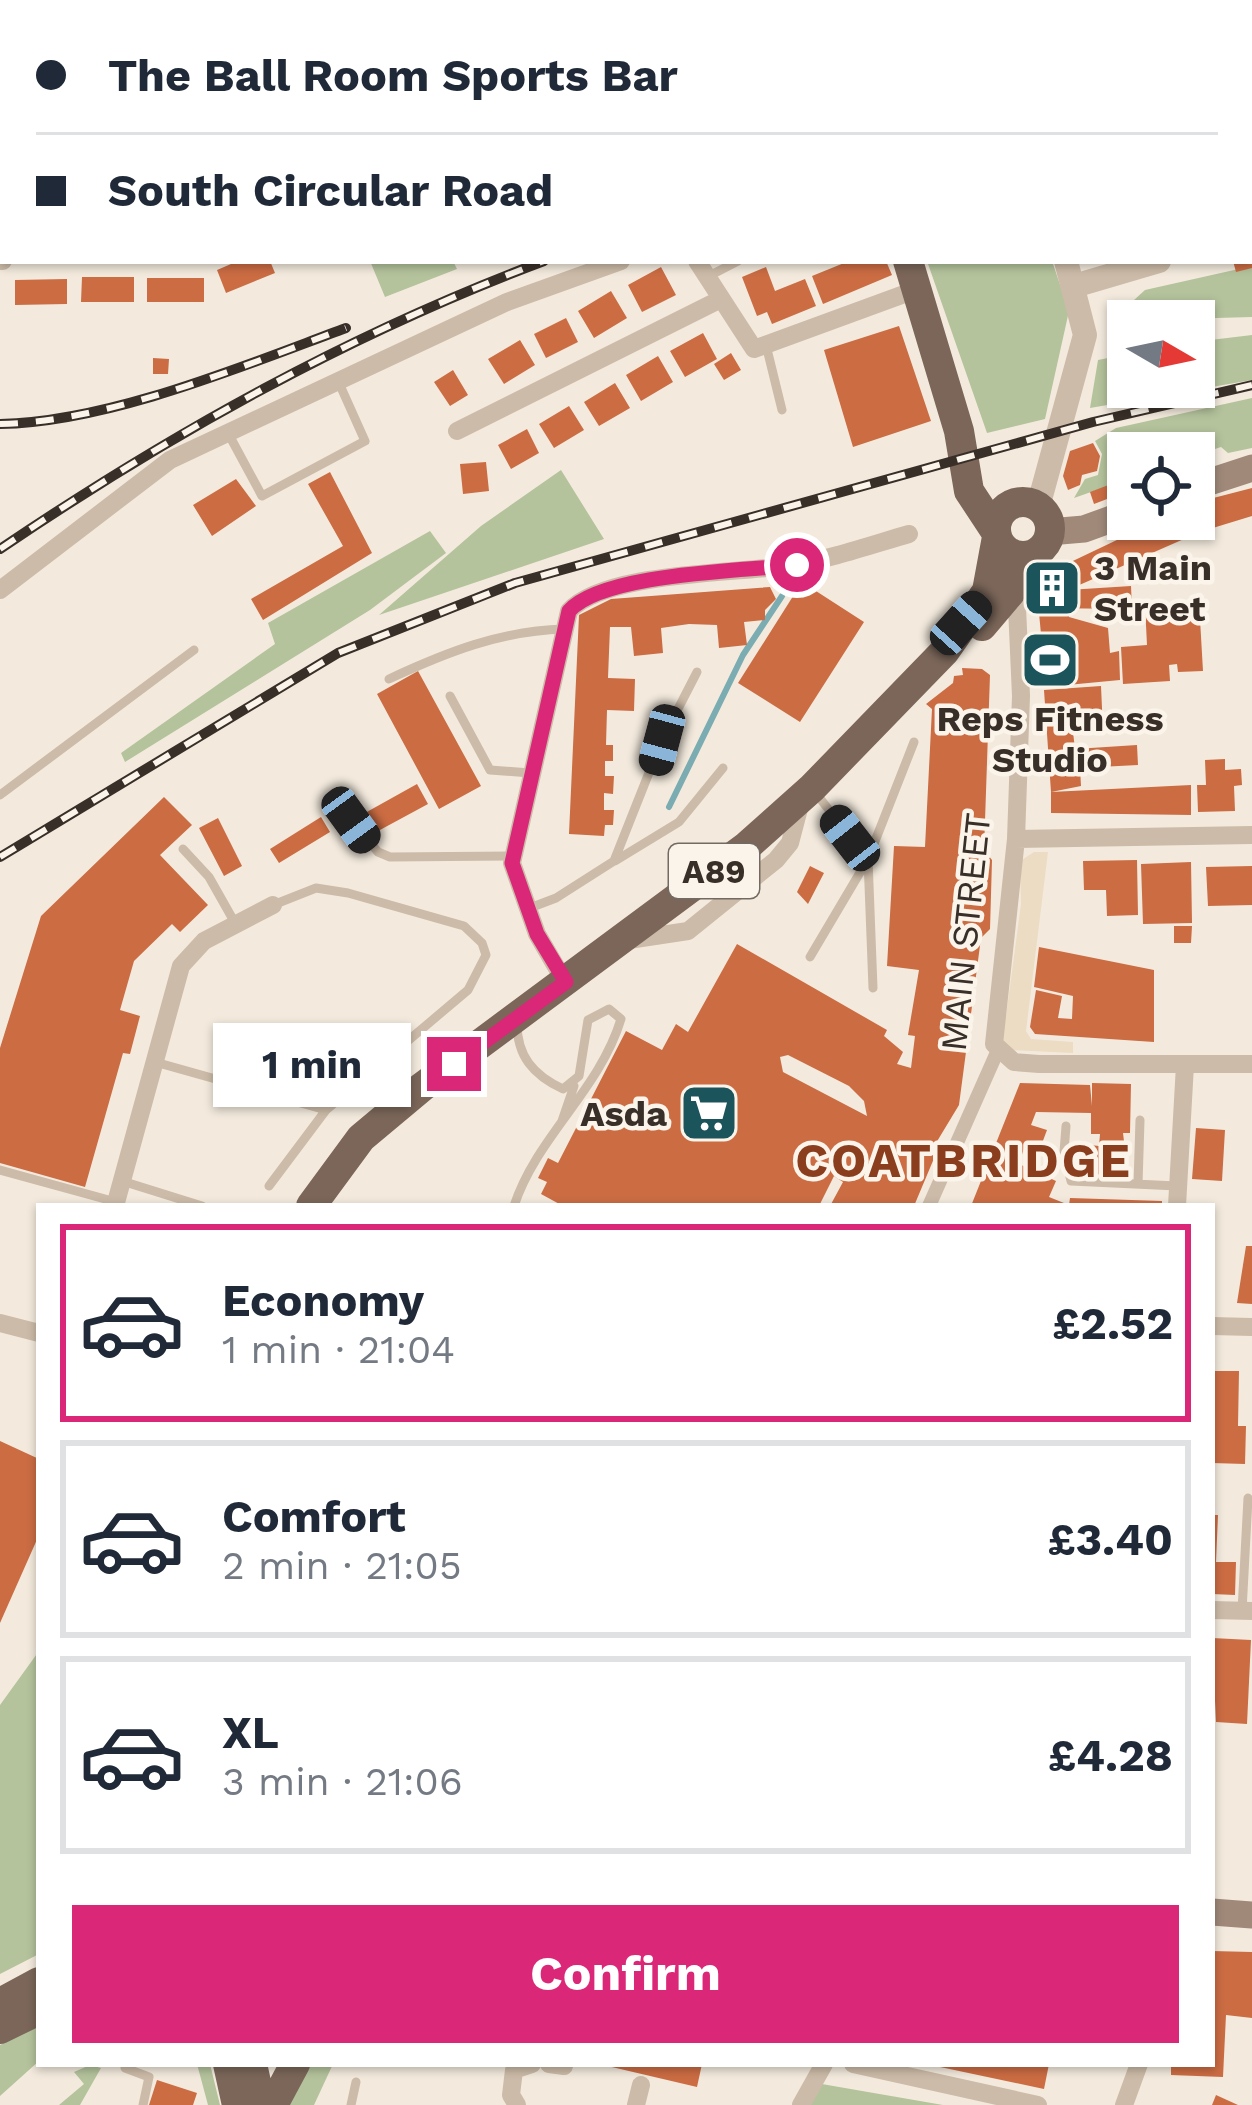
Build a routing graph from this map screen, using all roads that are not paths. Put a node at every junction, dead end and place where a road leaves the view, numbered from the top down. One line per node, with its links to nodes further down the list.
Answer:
1 (613, 264): 8 (street)
2 (1137, 264): 4 (street)
3 (702, 269): 6 (street)
4 (1070, 273): 15 (street)
5 (913, 275): 7 (street); 11 (main road)
6 (721, 299): 7 (street); 10 (street)
7 (760, 346): 9 (lane)
8 (338, 381): 12 (street); 12 (lane)
9 (782, 410)
10 (457, 431)
11 (959, 431): 15 (main road); 18 (main road)
12 (228, 433): 20 (street)
13 (1252, 468): 14 (main road)
14 (1215, 480)
15 (1035, 514): 16 (main road); 18 (main road, A89); 19 (main road, A89)
16 (1107, 521)
17 (909, 534): 21 (street)
18 (997, 535): 19 (main road); 23 (main road, A89)
19 (1020, 568): 23 (main road, A89); 34 (street, MAIN STREET)
20 (0, 590)
21 (564, 629): 25 (lane); 29 (street)
22 (194, 650): 31 (lane)
23 (945, 651): 30 (main road, A89)
24 (697, 672): 38 (lane)
25 (389, 679)
26 (450, 696): 29 (lane)
27 (914, 742): 37 (lane)
28 (723, 767): 38 (lane)
29 (530, 773): 36 (street)
30 (807, 792): 37 (lane); 43 (main road, A89)
31 (0, 795)
32 (351, 820): 36 (lane)
33 (1252, 835): 34 (street)
34 (1016, 838): 46 (street, MAIN STREET)
35 (183, 848): 41 (lane)
36 (514, 856): 40 (street)
37 (868, 860): 42 (lane); 44 (lane)
38 (614, 861): 40 (lane)
39 (273, 905): 41 (street); 53 (lane)
40 (526, 909): 43 (street)
41 (235, 923): 49 (street)
42 (810, 957)
43 (566, 982): 45 (main road, A89)
44 (872, 988)
45 (518, 1017): 52 (lane); 65 (main road, A89)
46 (998, 1050): 51 (street); 67 (street, MAIN STREET)
47 (604, 1056): 48 (lane); 48 (lane); 55 (lane)
48 (584, 1061): 52 (lane)
49 (154, 1062): 53 (lane); 58 (street)
50 (1252, 1064): 51 (street)
51 (1185, 1065): 61 (street)
52 (574, 1086): 55 (lane)
53 (326, 1110): 60 (lane)
54 (1141, 1120): 59 (lane)
55 (560, 1126): 66 (lane)
56 (1066, 1126): 59 (lane)
57 (0, 1169): 62 (lane)
58 (122, 1181): 63 (street); 64 (lane)
59 (1138, 1184): 61 (lane)
60 (269, 1186)
61 (1178, 1196)
62 (112, 1203)
63 (115, 1203)
64 (192, 1203)
65 (313, 1203)
66 (515, 1203)
67 (930, 1203)
68 (0, 1323): 71 (street)
69 (1215, 1325): 70 (street)
70 (1252, 1327)
71 (36, 1333)
72 (1248, 1498): 74 (lane)
73 (1215, 1610): 74 (street)
74 (1247, 1611)
75 (1215, 1912): 76 (main road)
76 (1252, 1915)
77 (36, 1984): 78 (main road)
78 (0, 2002)
79 (36, 2012): 80 (main road)
80 (0, 2030)
81 (229, 2067): 91 (main road)
82 (253, 2067): 92 (main road)
83 (294, 2067): 93 (main road)
84 (523, 2067): 95 (street)
85 (822, 2067): 96 (street)
86 (867, 2067): 97 (street)
87 (1137, 2067): 98 (street)
88 (125, 2068): 90 (lane)
89 (356, 2082): 94 (lane)
90 (143, 2105)
91 (237, 2105)
92 (261, 2105)
93 (273, 2105)
94 (351, 2105)
95 (518, 2105)
96 (801, 2105)
97 (1038, 2105)
98 (1124, 2105)

